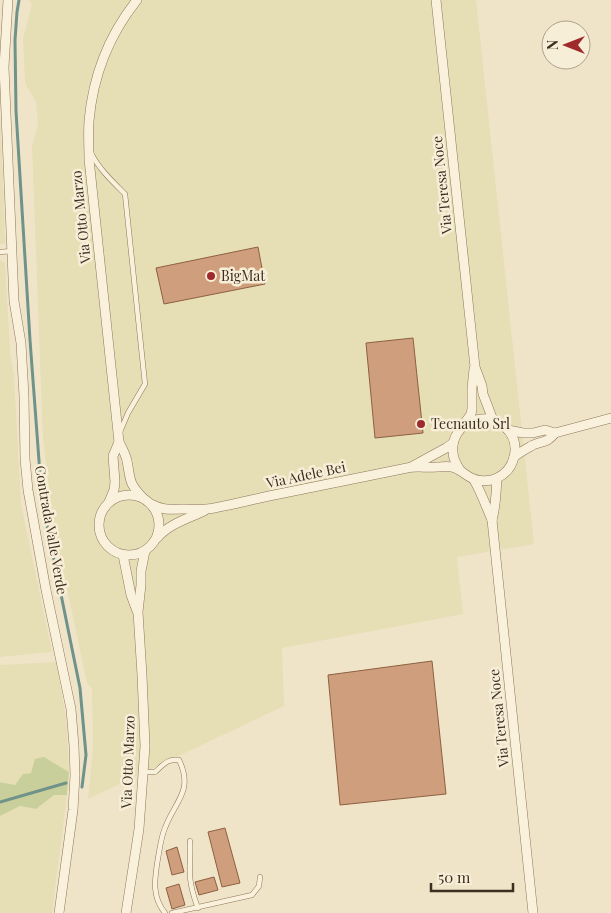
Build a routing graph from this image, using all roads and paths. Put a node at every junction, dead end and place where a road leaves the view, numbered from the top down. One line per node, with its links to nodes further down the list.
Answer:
1 (8, 0): 5 (street, Contrada Valle Verde)
2 (137, 0): 4 (street, Via Otto Marzo)
3 (436, 0): 7 (street, Via Teresa Noce)
4 (89, 149): 13 (street, Via Otto Marzo); 13 (lane)
5 (12, 251): 6 (lane); 33 (street, Contrada Valle Verde)
6 (0, 252)
7 (475, 367): 9 (street, Via Teresa Noce); 10 (street, Via Teresa Noce)
8 (611, 418): 12 (street)
9 (493, 420): 10 (street); 11 (street)
10 (463, 426): 14 (street)
11 (508, 430): 12 (street); 15 (street)
12 (555, 433): 15 (street)
13 (118, 439): 20 (street, Via Otto Marzo); 21 (street, Via Otto Marzo)
14 (453, 443): 16 (street, Via Adele Bei); 17 (street)
15 (514, 457): 18 (street)
16 (410, 467): 17 (street, Via Adele Bei); 23 (street, Via Adele Bei)
17 (460, 470): 19 (street)
18 (497, 478): 19 (street); 24 (street, Via Teresa Noce)
19 (474, 480): 24 (street, Via Teresa Noce)
20 (143, 498): 21 (street); 22 (street)
21 (108, 504): 27 (street)
22 (151, 504): 23 (street); 25 (street)
23 (207, 509): 25 (street)
24 (492, 520): 37 (street, Via Teresa Noce)
25 (157, 538): 26 (street)
26 (145, 551): 27 (street); 28 (street, Via Otto Marzo)
27 (123, 556): 28 (street, Via Otto Marzo)
28 (138, 612): 29 (street, Via Otto Marzo)
29 (143, 772): 34 (street, Via Otto Marzo); 35 (lane)
30 (190, 841): 32 (lane)
31 (260, 877): 32 (lane)
32 (198, 908): 36 (lane)
33 (59, 913)
34 (126, 913)
35 (164, 913)
36 (172, 913)
37 (532, 913)

